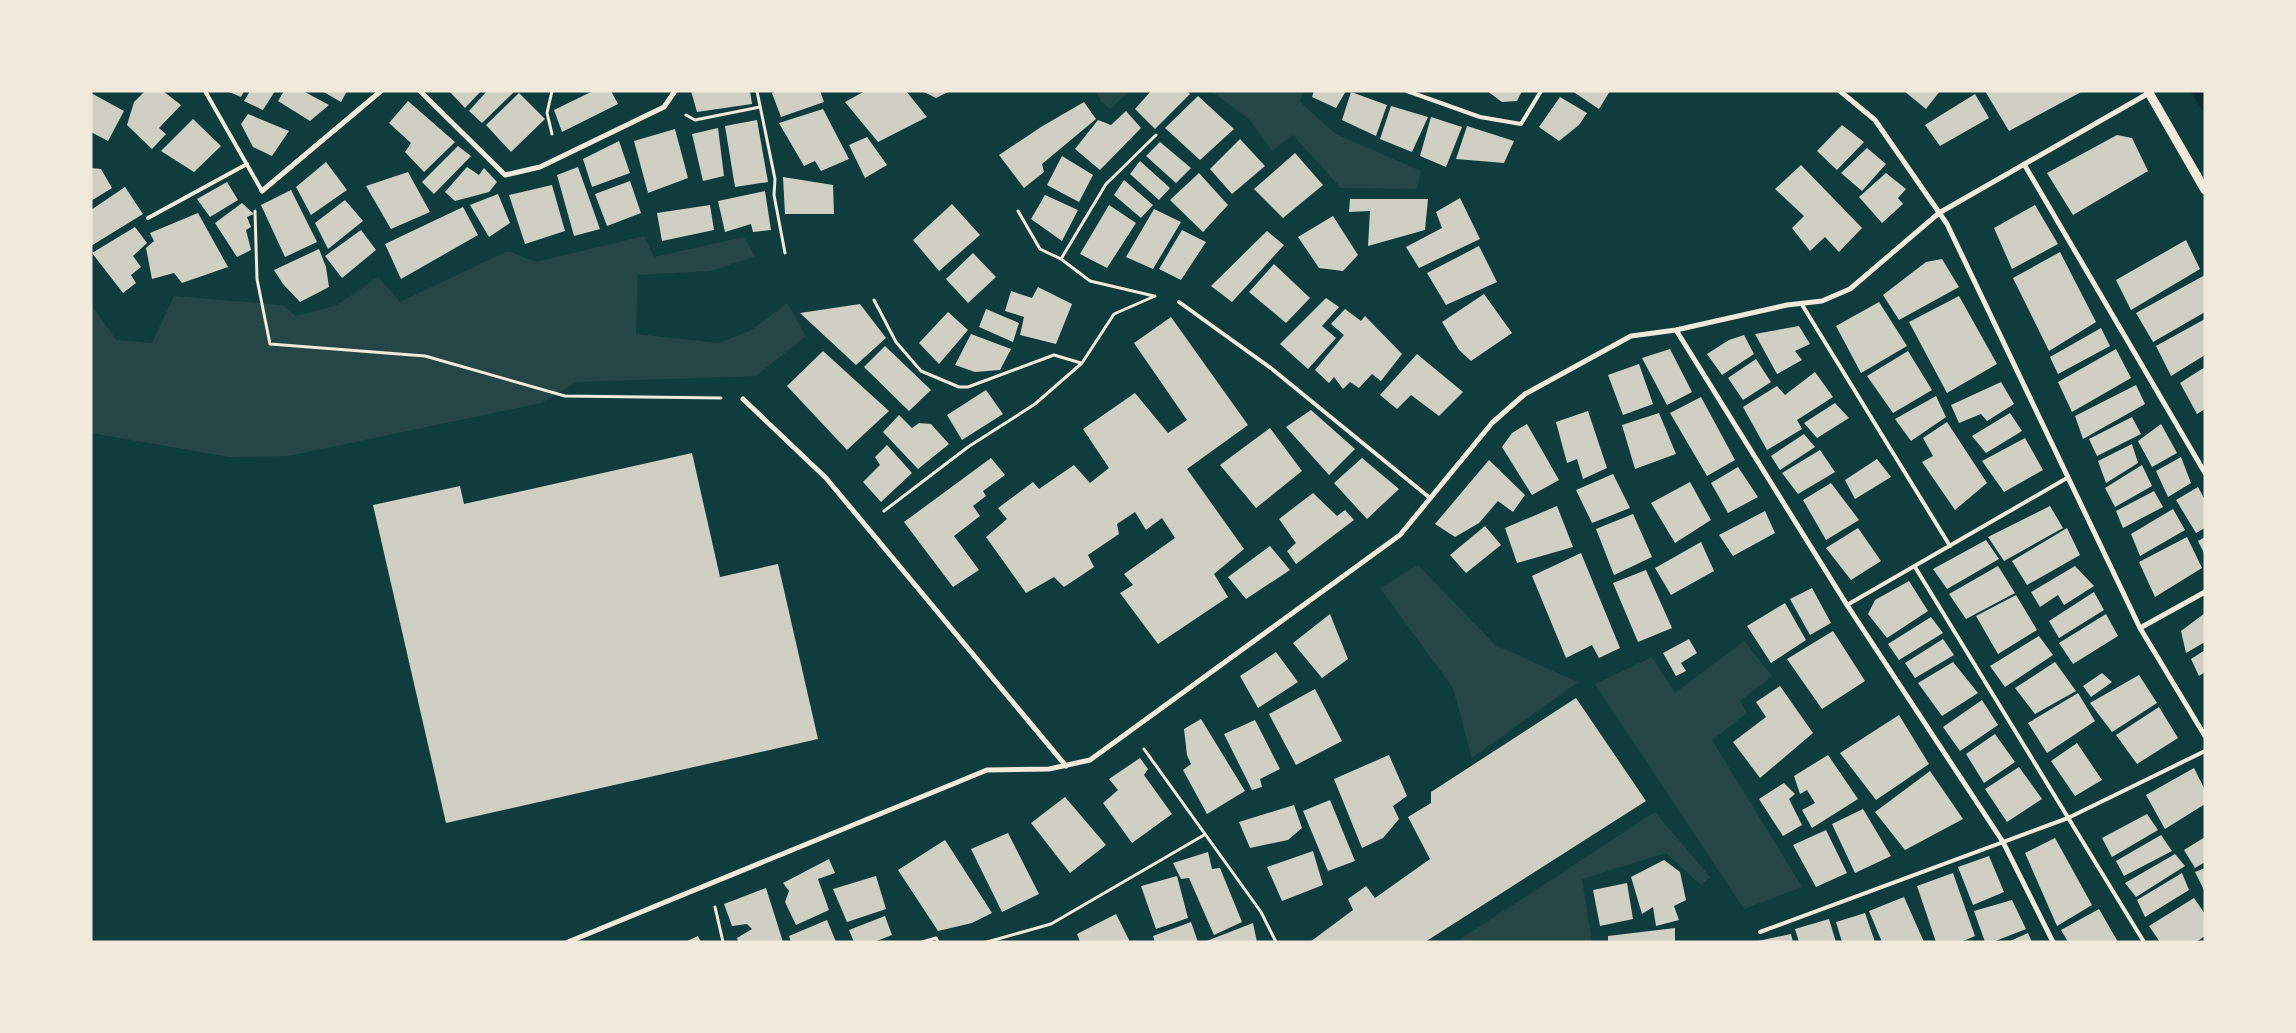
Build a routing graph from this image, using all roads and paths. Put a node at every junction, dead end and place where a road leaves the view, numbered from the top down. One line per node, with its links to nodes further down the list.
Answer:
1 (205, 91): 15 (lane)
2 (381, 91): 18 (street)
3 (420, 91): 14 (street)
4 (552, 91): 14 (path)
5 (675, 91): 11 (street)
6 (757, 91): 12 (path)
7 (1407, 91): 8 (lane)
8 (1541, 91)
9 (1840, 91): 20 (street)
10 (2149, 92): 16 (street); 17 (street)
11 (667, 103): 12 (path); 14 (street)
12 (760, 107): 22 (path)
13 (1156, 135): 23 (path)
14 (558, 158)
15 (247, 164): 18 (lane); 21 (lane)
16 (2024, 164): 20 (street); 31 (street)
17 (2205, 190)
18 (262, 191): 30 (path)
19 (1018, 211): 23 (path)
20 (1939, 213): 27 (street); 32 (street)
21 (148, 218)
22 (785, 253)
23 (1061, 259): 24 (path)
24 (1155, 296): 26 (path); 29 (path)
25 (874, 300): 29 (path)
26 (1179, 302): 33 (lane)
27 (1801, 303): 28 (street); 35 (lane)
28 (1676, 330): 33 (street); 38 (street)
29 (1082, 363): 34 (path)
30 (743, 399): 34 (street)
31 (2205, 473)
32 (2067, 478): 35 (lane); 39 (street)
33 (1430, 498): 43 (street)
34 (865, 525): 43 (street)
35 (1950, 546): 36 (lane)
36 (1915, 568): 38 (lane); 44 (lane)
37 (2205, 592): 39 (street)
38 (1848, 605): 46 (street)
39 (2140, 628): 40 (street)
40 (2205, 736)
41 (1140, 743): 45 (path)
42 (2205, 751): 44 (lane)
43 (1066, 766): 47 (street)
44 (2068, 818): 46 (lane); 56 (lane)
45 (1204, 835): 53 (path); 54 (path)
46 (2003, 842): 48 (lane); 55 (street)
47 (710, 882): 49 (street); 50 (path)
48 (1760, 932)
49 (568, 942)
50 (723, 942)
51 (922, 942): 52 (path)
52 (938, 942)
53 (987, 942)
54 (1276, 942)
55 (2052, 942)
56 (2144, 942)

